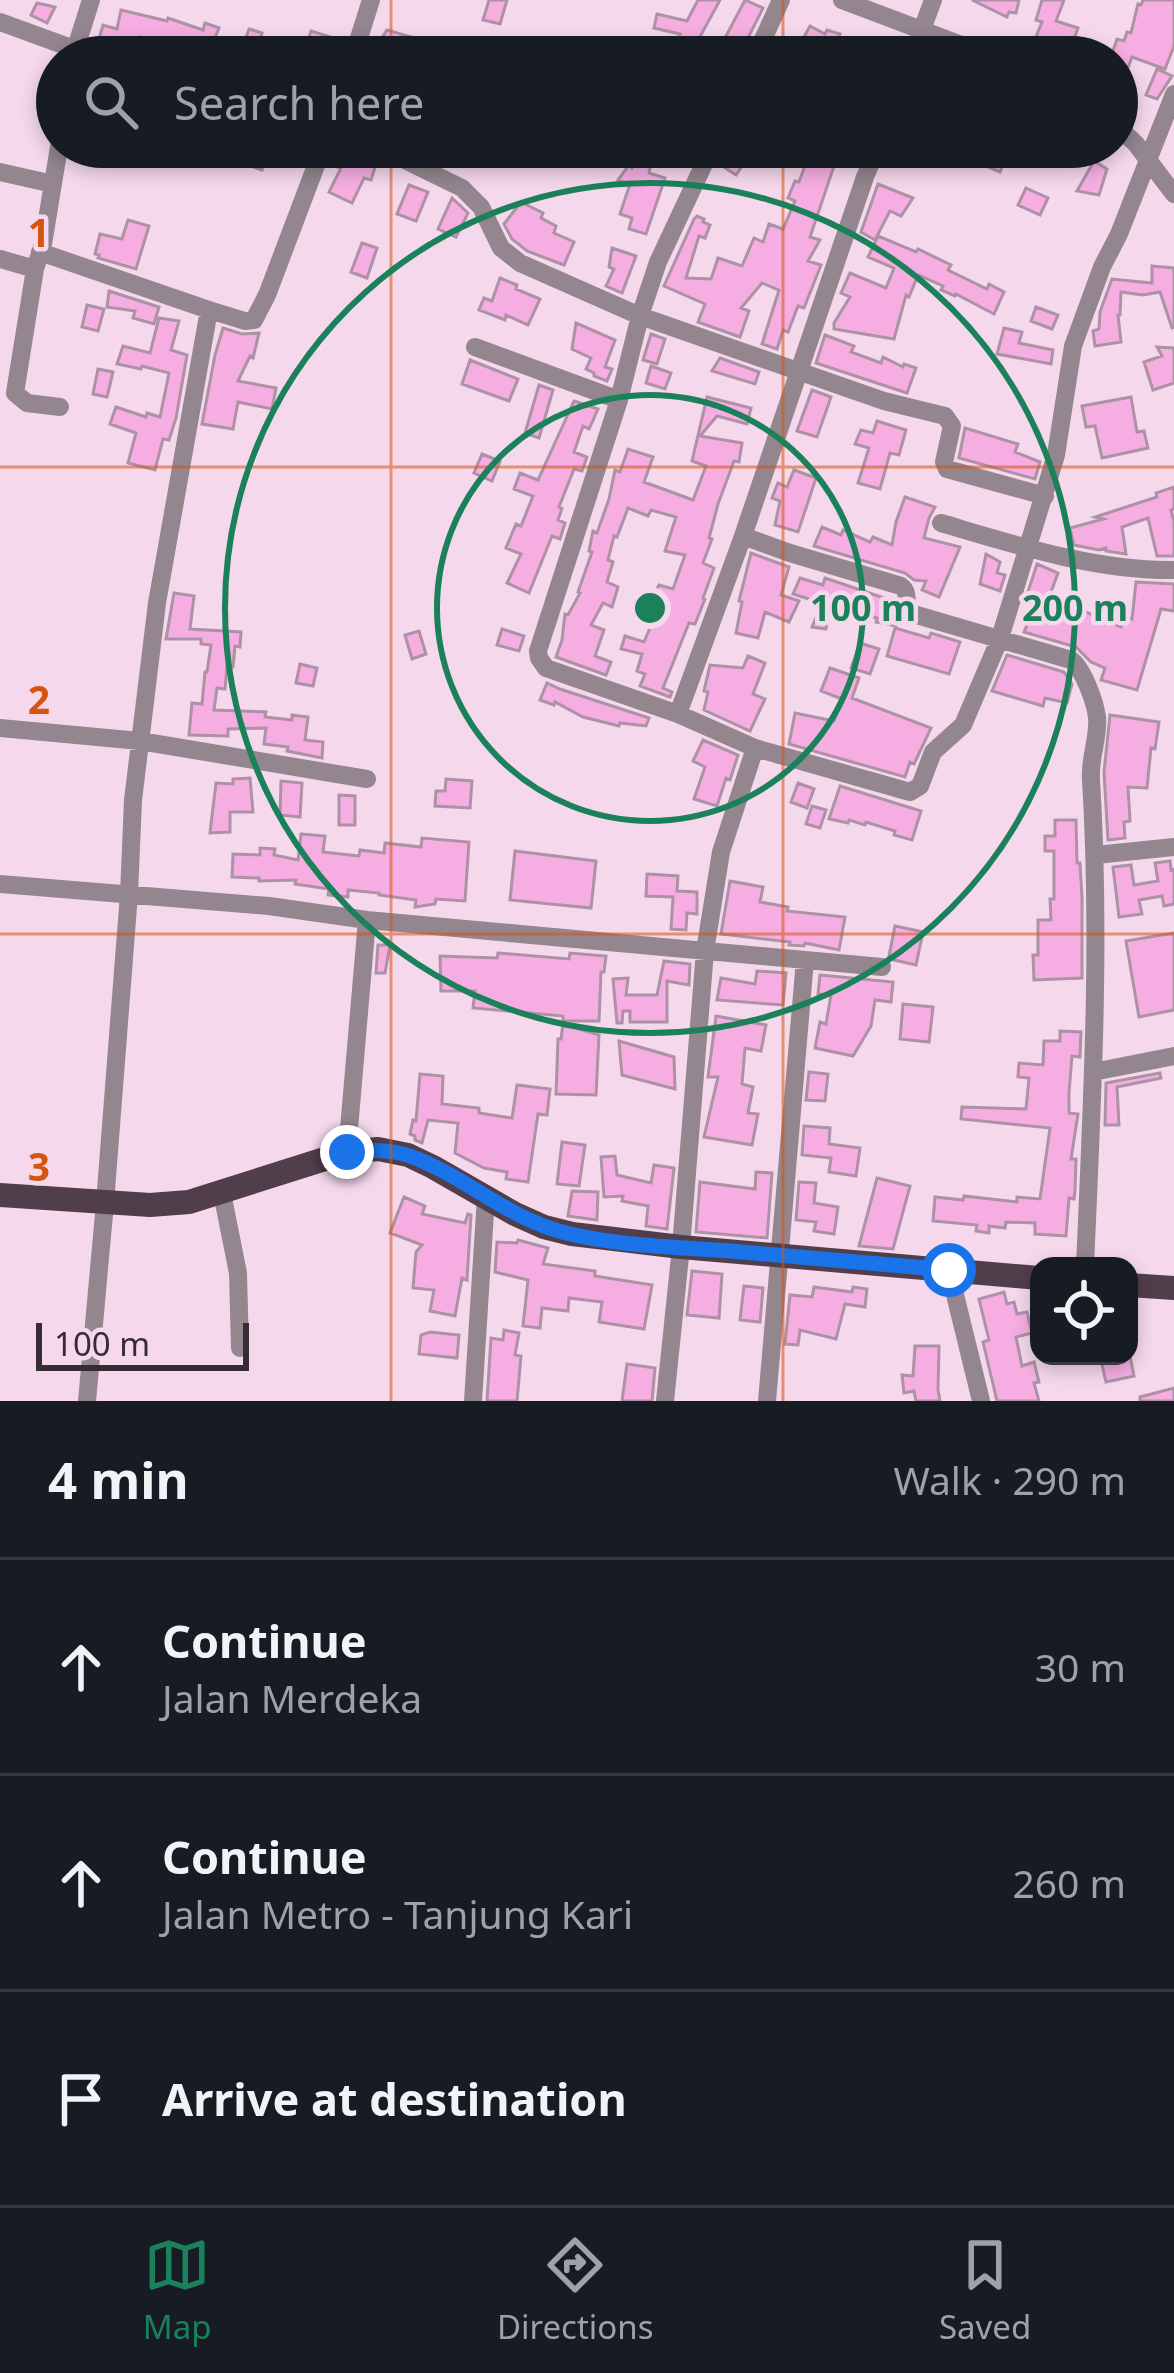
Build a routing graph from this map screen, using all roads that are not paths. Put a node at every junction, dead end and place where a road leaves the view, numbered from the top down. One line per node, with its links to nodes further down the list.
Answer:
1 (91, 0): 8 (street)
2 (371, 0): 9 (street)
3 (781, 0): 10 (street)
4 (842, 0): 7 (street)
5 (933, 0): 7 (street)
6 (0, 22): 13 (street)
7 (922, 30): 11 (street); 12 (street)
8 (80, 36)
9 (360, 36)
10 (765, 36)
11 (920, 36)
12 (938, 36)
13 (36, 38)
14 (1174, 94): 16 (street)
15 (1138, 147): 16 (street)
16 (1149, 161): 24 (street); 33 (street)
17 (56, 168): 23 (street)
18 (314, 168): 27 (street)
19 (421, 168): 28 (street)
20 (702, 168): 28 (street)
21 (870, 168): 30 (street)
22 (0, 172): 23 (street)
23 (53, 184): 26 (street)
24 (1174, 194)
25 (0, 259): 26 (street)
26 (38, 261): 27 (street); 32 (street)
27 (209, 310): 41 (street)
28 (640, 316): 30 (street); 31 (street)
29 (476, 347): 31 (street)
30 (798, 370): 33 (street); 35 (street)
31 (619, 400): 39 (street)
32 (60, 407)
33 (1045, 496): 36 (street)
34 (940, 523): 36 (street)
35 (742, 536): 38 (street); 39 (street)
36 (1029, 549): 37 (street); 38 (street)
37 (1174, 570)
38 (1000, 638): 42 (street); 45 (street)
39 (678, 714): 42 (street)
40 (0, 728): 41 (street)
41 (140, 741): 43 (street); 47 (street)
42 (755, 748): 49 (street)
43 (367, 778)
44 (1174, 847): 45 (street)
45 (1096, 855): 53 (street)
46 (0, 884): 47 (street)
47 (129, 894): 48 (street); 58 (street)
48 (368, 920): 49 (street); 54 (street)
49 (705, 951): 50 (street); 59 (street)
50 (805, 960): 51 (street); 60 (street)
51 (882, 968)
52 (1174, 1056): 53 (street)
53 (1093, 1072): 61 (street)
54 (347, 1152): 55 (main road); 57 (main road)
55 (222, 1193): 58 (main road); 66 (street)
56 (0, 1195): 58 (main road)
57 (486, 1197): 59 (main road); 68 (street)
58 (105, 1203): 67 (street)
59 (681, 1247): 60 (main road); 69 (street)
60 (778, 1255): 62 (main road); 70 (street)
61 (1084, 1257)
62 (949, 1270): 63 (main road); 71 (street)
63 (1030, 1277)
64 (1138, 1286): 65 (main road)
65 (1174, 1288)
66 (240, 1348)
67 (86, 1401)
68 (473, 1401)
69 (664, 1401)
70 (767, 1401)
71 (981, 1401)

